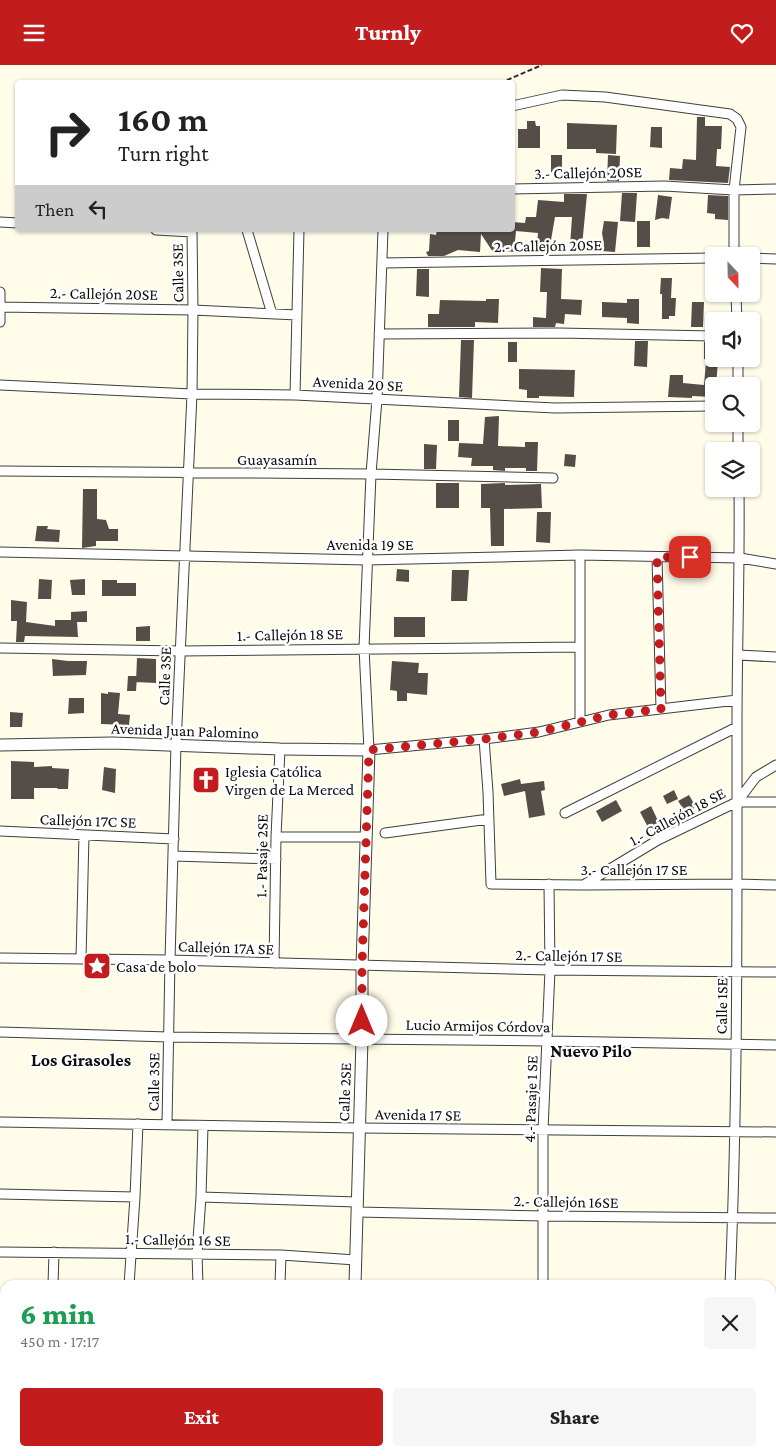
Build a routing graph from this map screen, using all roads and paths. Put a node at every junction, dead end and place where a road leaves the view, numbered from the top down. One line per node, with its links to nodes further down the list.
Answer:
1 (542, 65): 2 (path)
2 (507, 80)
3 (515, 106): 6 (street)
4 (515, 189): 6 (street, 3.- Callejón 20SE)
5 (776, 189): 6 (street, 3.- Callejón 20SE)
6 (734, 190): 13 (street)
7 (0, 222): 8 (street)
8 (15, 223)
9 (192, 232): 20 (street, Calle 3SE)
10 (248, 232): 21 (street)
11 (299, 232): 22 (street)
12 (383, 232): 17 (street)
13 (734, 247)
14 (705, 258): 17 (street, 2.- Callejón 20SE)
15 (760, 258): 16 (street)
16 (776, 259)
17 (382, 263): 24 (street)
18 (0, 292): 19 (street)
19 (0, 306): 20 (street, 2.- Callejón 20SE); 23 (street)
20 (193, 310): 21 (street, 2.- Callejón 20SE); 27 (street, Calle 3SE)
21 (272, 313): 22 (street, 2.- Callejón 20SE)
22 (297, 315): 28 (street)
23 (0, 322)
24 (379, 334): 25 (street); 29 (street)
25 (705, 336)
26 (0, 385): 27 (street, Avenida 20 SE)
27 (192, 394): 28 (street, Avenida 20 SE); 32 (street, Calle 3SE)
28 (294, 395): 29 (street, Avenida 20 SE)
29 (377, 399): 30 (street, Avenida 20 SE); 33 (street)
30 (705, 406)
31 (0, 471): 32 (street, Guayasamín)
32 (188, 473): 33 (street, Guayasamín); 38 (street, Calle 3SE)
33 (371, 474): 34 (street, Guayasamín); 41 (street)
34 (553, 478)
35 (739, 497): 40 (street, Calle 1SE)
36 (0, 552): 38 (street, Avenida 19 SE)
37 (580, 555): 39 (street, Avenida 19 SE); 41 (street, Avenida 19 SE); 43 (street)
38 (184, 557): 41 (street, Avenida 19 SE); 46 (street, Calle 3SE)
39 (657, 557): 40 (street, Avenida 19 SE); 50 (street)
40 (740, 559): 42 (street, Avenida 19 SE); 47 (street, Calle 1SE)
41 (367, 560): 45 (street)
42 (776, 564)
43 (580, 647): 45 (street, 1.- Callejón 18 SE); 51 (street)
44 (0, 648): 46 (street, 1.- Callejón 18 SE)
45 (364, 648): 46 (street, 1.- Callejón 18 SE); 57 (street)
46 (180, 651): 55 (street, Calle 3SE)
47 (738, 655): 48 (street); 49 (street, Calle 1SE)
48 (776, 657)
49 (737, 700): 50 (street); 52 (street, Calle 1SE)
50 (661, 709): 51 (street)
51 (580, 722): 53 (street)
52 (737, 727): 59 (street, Calle 1SE); 61 (street)
53 (484, 739): 57 (street); 62 (street)
54 (0, 745): 55 (street, Avenida Juan Palomino)
55 (176, 745): 56 (street, Avenida Juan Palomino); 68 (street, Calle 3SE)
56 (280, 749): 57 (street, Avenida Juan Palomino); 66 (street, 1.- Pasaje 2SE)
57 (369, 750): 67 (street, Calle 2SE)
58 (776, 765): 59 (street, 1.- Callejón 18 SE)
59 (737, 802): 60 (street); 72 (street, Calle 1SE); 73 (street, 1.- Callejón 18 SE)
60 (776, 802)
61 (565, 813)
62 (489, 819): 64 (street); 71 (street, 3.- Callejón 17 SE)
63 (0, 831): 65 (street, Callejón 17C SE)
64 (385, 833)
65 (84, 835): 68 (street, Callejón 17C SE); 76 (street)
66 (276, 837): 67 (street); 70 (street, 1.- Pasaje 2SE)
67 (366, 837): 79 (street, Calle 2SE)
68 (174, 839): 69 (street, Calle 3SE)
69 (174, 856): 70 (street); 77 (street, Calle 3SE)
70 (276, 859): 78 (street, 1.- Pasaje 2SE)
71 (549, 884): 73 (street, 3.- Callejón 17 SE); 80 (street, 4.- Pasaje 1 SE)
72 (738, 884): 73 (street, 3.- Callejón 17 SE); 74 (street, 3.- Callejón 17 SE); 81 (street, Calle 1SE)
73 (584, 885)
74 (776, 885)
75 (0, 958): 76 (street, Callejón 17A SE)
76 (81, 959): 77 (street, Callejón 17A SE)
77 (170, 960): 78 (street, Callejón 17A SE); 84 (street, Calle 3SE)
78 (274, 963): 79 (street, Callejón 17A SE)
79 (362, 966): 80 (street, 2.- Callejón 17 SE); 85 (street, Calle 2SE)
80 (550, 970): 81 (street, 2.- Callejón 17 SE); 86 (street, 4.- Pasaje 1 SE)
81 (737, 971): 82 (street, 2.- Callejón 17 SE); 87 (street, Calle 1SE)
82 (776, 972)
83 (0, 1032): 84 (street, Lucio Armijos Córdova)
84 (169, 1037): 85 (street, Lucio Armijos Córdova); 91 (street, Calle 3SE)
85 (362, 1039): 86 (street, Lucio Armijos Córdova); 93 (street, Calle 2SE)
86 (548, 1041): 87 (street, Lucio Armijos Córdova); 94 (street, 4.- Pasaje 1 SE)
87 (736, 1045): 88 (street, Lucio Armijos Córdova); 95 (street, Calle 1SE)
88 (776, 1045)
89 (0, 1122): 90 (street, Avenida 17 SE)
90 (138, 1124): 91 (street, Avenida 17 SE); 98 (street, Calle 3SE)
91 (167, 1124): 92 (street, Avenida 17 SE)
92 (203, 1126): 93 (street, Avenida 17 SE); 99 (street)
93 (360, 1128): 94 (street, Avenida 17 SE); 100 (street, Calle 2SE)
94 (543, 1130): 95 (street, Avenida 17 SE); 101 (street, 4.- Pasaje 1 SE)
95 (734, 1131): 96 (street, Avenida 17 SE); 102 (street, Calle 1SE)
96 (776, 1132)
97 (0, 1194): 98 (street)
98 (136, 1197): 106 (street, Calle 3SE)
99 (201, 1197): 100 (street, 2.- Callejón 16SE); 107 (street)
100 (357, 1207): 101 (street, 2.- Callejón 16SE); 109 (street, Calle 2SE)
101 (543, 1216): 102 (street, 2.- Callejón 16SE); 115 (street, 4.- Pasaje 1 SE)
102 (733, 1218): 103 (street, 2.- Callejón 16SE); 116 (street, Calle 1SE)
103 (776, 1218)
104 (0, 1252): 105 (street, 1.- Callejón 16 SE)
105 (54, 1252): 106 (street, 1.- Callejón 16 SE); 110 (street)
106 (130, 1254): 107 (street, 1.- Callejón 16 SE); 111 (street, Calle 3SE)
107 (197, 1254): 108 (street, 1.- Callejón 16 SE); 112 (street)
108 (281, 1255): 109 (street, 1.- Callejón 16 SE); 113 (street)
109 (356, 1260): 114 (street, Calle 2SE)
110 (53, 1280)
111 (129, 1280)
112 (198, 1280)
113 (280, 1280)
114 (356, 1280)
115 (543, 1280)
116 (730, 1280)

